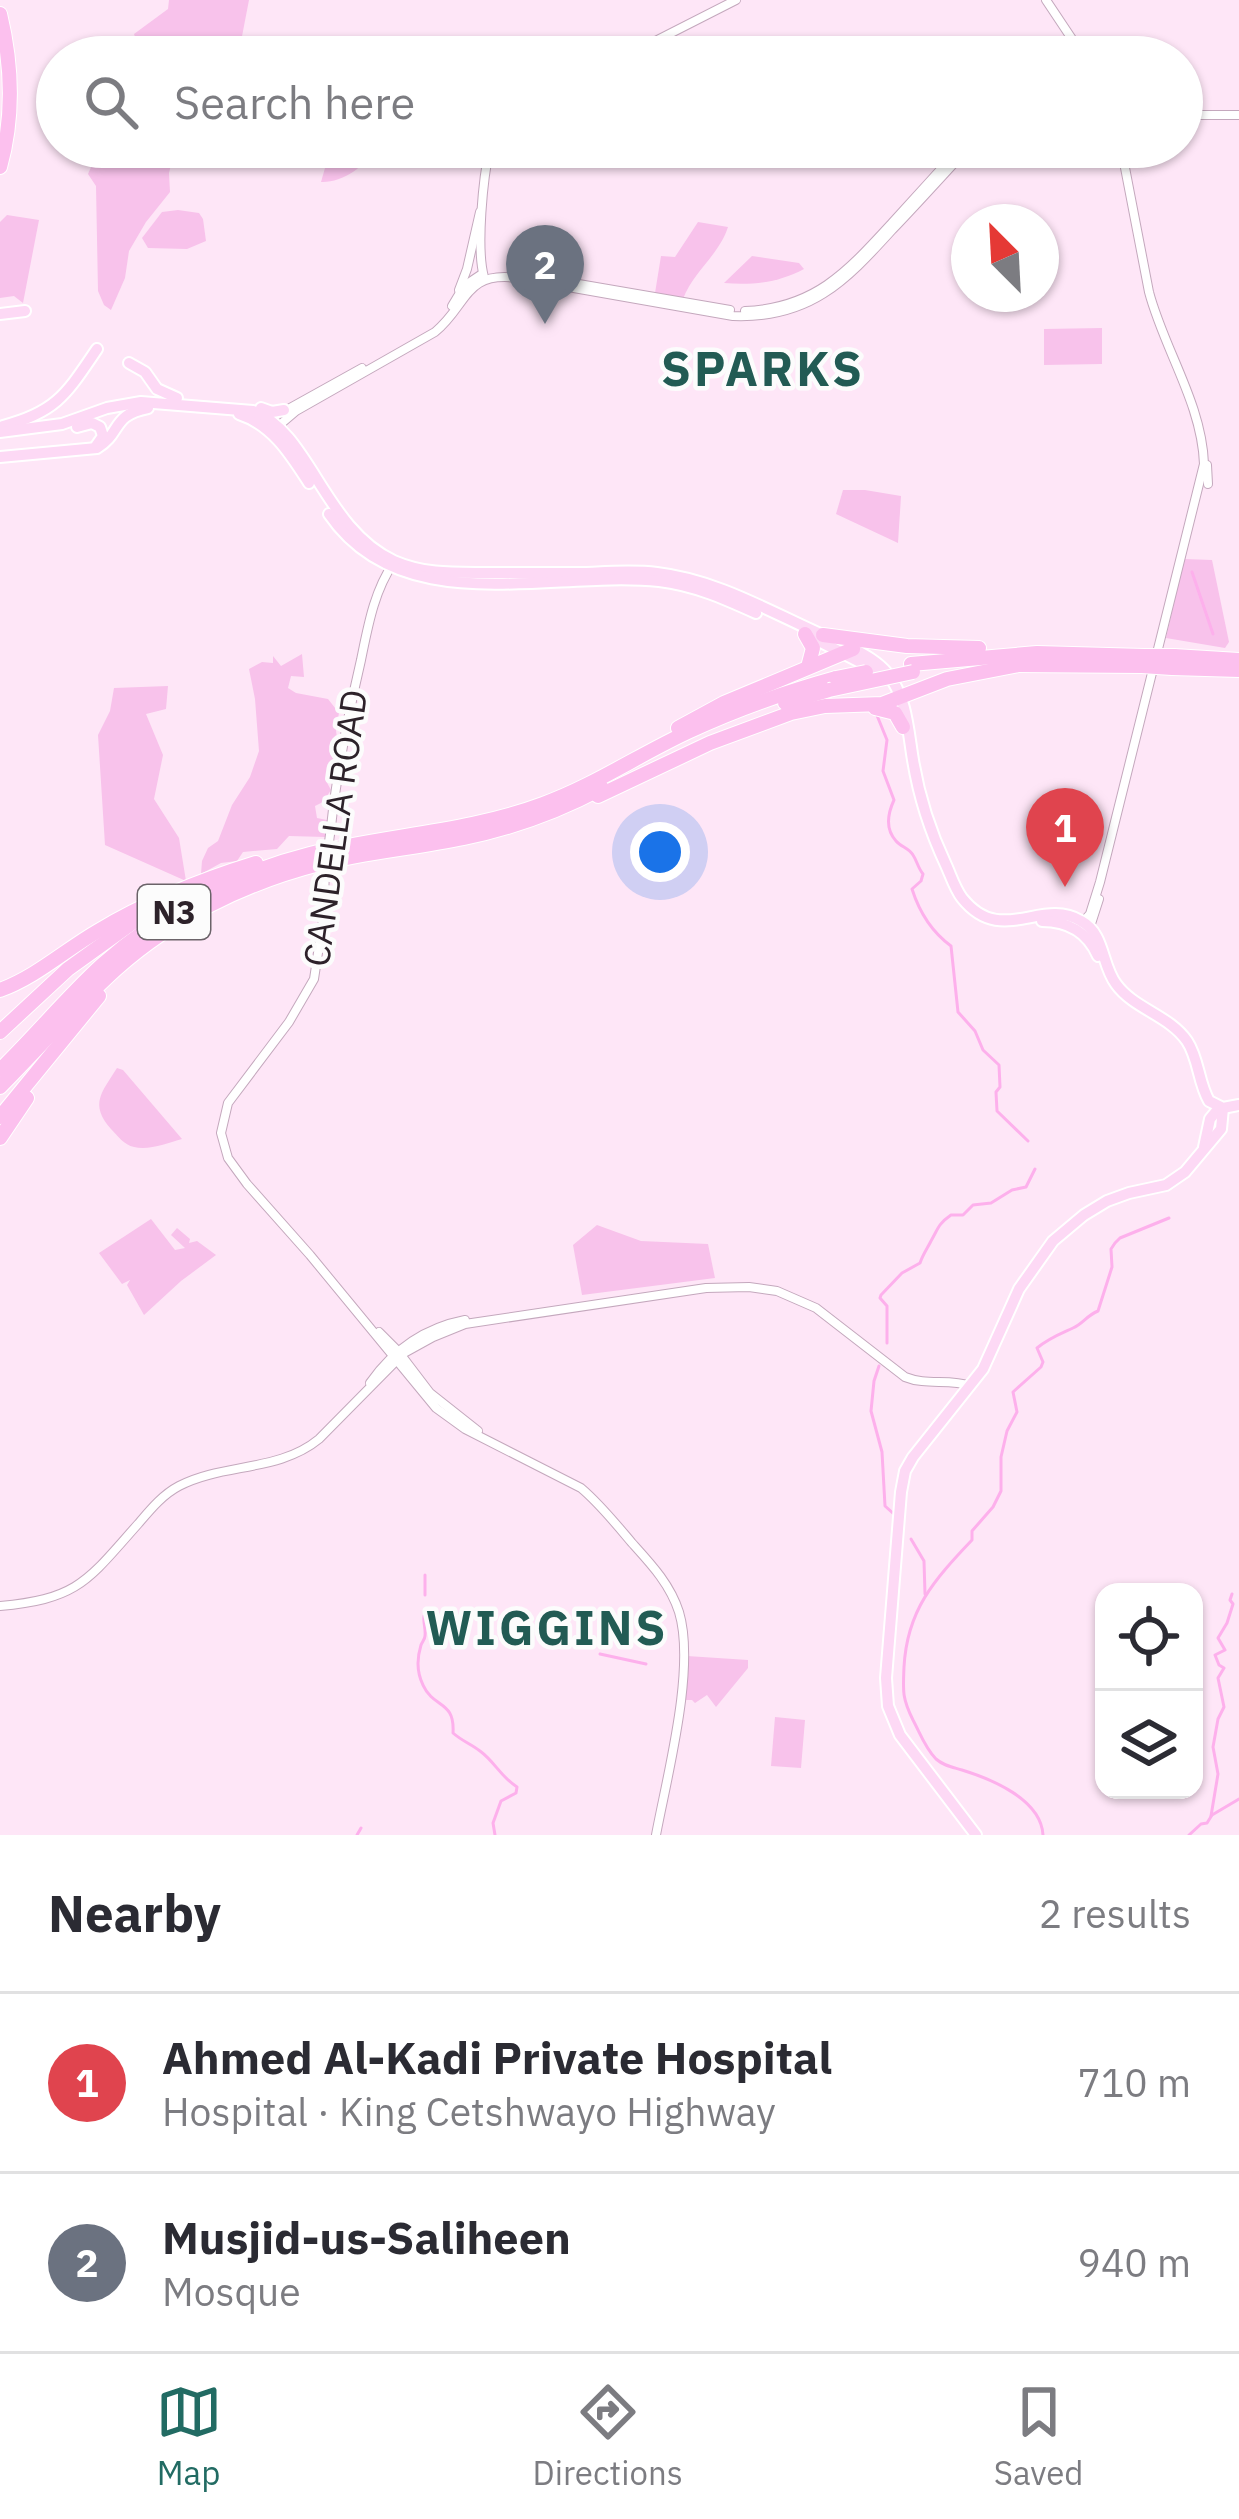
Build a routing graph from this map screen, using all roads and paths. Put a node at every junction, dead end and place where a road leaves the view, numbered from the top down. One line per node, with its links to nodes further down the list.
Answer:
1 (736, 0): 4 (street)
2 (1046, 0): 5 (street)
3 (0, 14): 8 (highway)
4 (664, 36)
5 (1070, 36)
6 (1203, 115): 7 (street)
7 (1239, 116)
8 (0, 167)
9 (487, 168): 12 (street)
10 (946, 168): 14 (street)
11 (1125, 168): 50 (street)
12 (482, 206): 13 (street); 13 (street)
13 (477, 274): 14 (street); 14 (street); 23 (street); 24 (street)
14 (581, 287)
15 (22, 312): 16 (main road)
16 (0, 314)
17 (97, 349): 26 (main road)
18 (129, 363): 20 (main road)
19 (140, 387): 20 (main road)
20 (157, 389): 22 (main road)
21 (157, 406): 24 (main road); 25 (main road); 27 (main road)
22 (208, 406): 23 (main road); 24 (main road); 26 (main road)
23 (284, 410): 24 (street)
24 (272, 428): 29 (main road)
25 (62, 429): 26 (main road); 27 (main road)
26 (0, 432)
27 (87, 448): 28 (main road)
28 (0, 457)
29 (393, 564): 30 (main road); 31 (main road); 63 (street, CANDELLA ROAD, bridge)
30 (805, 634): 32 (main road); 38 (highway)
31 (823, 635): 32 (main road); 33 (highway)
32 (848, 651): 38 (highway); 42 (main road)
33 (1037, 653): 35 (highway, N3); 39 (highway, N3)
34 (1239, 660): 36 (highway, N3)
35 (1143, 661): 36 (highway, N3, bridge); 37 (highway, N3)
36 (1173, 662): 40 (highway, N3)
37 (1019, 665): 39 (highway, N3); 42 (highway)
38 (808, 667): 45 (highway)
39 (912, 668): 41 (highway, N3, bridge)
40 (1239, 670)
41 (832, 684): 45 (highway, N3); 46 (highway, N3)
42 (898, 698): 43 (highway); 44 (main road)
43 (862, 707): 44 (highway); 46 (highway)
44 (905, 730): 50 (main road)
45 (614, 772): 47 (highway, N3)
46 (525, 822): 49 (highway, N3)
47 (396, 838): 48 (highway); 54 (highway, N3)
48 (240, 868): 51 (highway); 53 (highway)
49 (206, 908): 52 (highway); 55 (highway, N3)
50 (1083, 928): 57 (main road)
51 (0, 989)
52 (73, 1029): 58 (highway); 60 (highway)
53 (0, 1032)
54 (0, 1070)
55 (0, 1087)
56 (1238, 1109): 57 (main road); 59 (main road)
57 (1217, 1110): 59 (main road)
58 (0, 1117)
59 (1214, 1130): 65 (main road)
60 (0, 1138)
61 (502, 1317): 62 (street); 63 (street); 65 (street)
62 (433, 1336): 63 (street); 64 (street)
63 (397, 1356): 64 (street); 66 (street); 67 (street)
64 (412, 1370): 66 (street)
65 (971, 1386): 69 (main road)
66 (467, 1427): 68 (street)
67 (0, 1606)
68 (656, 1835)
69 (978, 1835)

